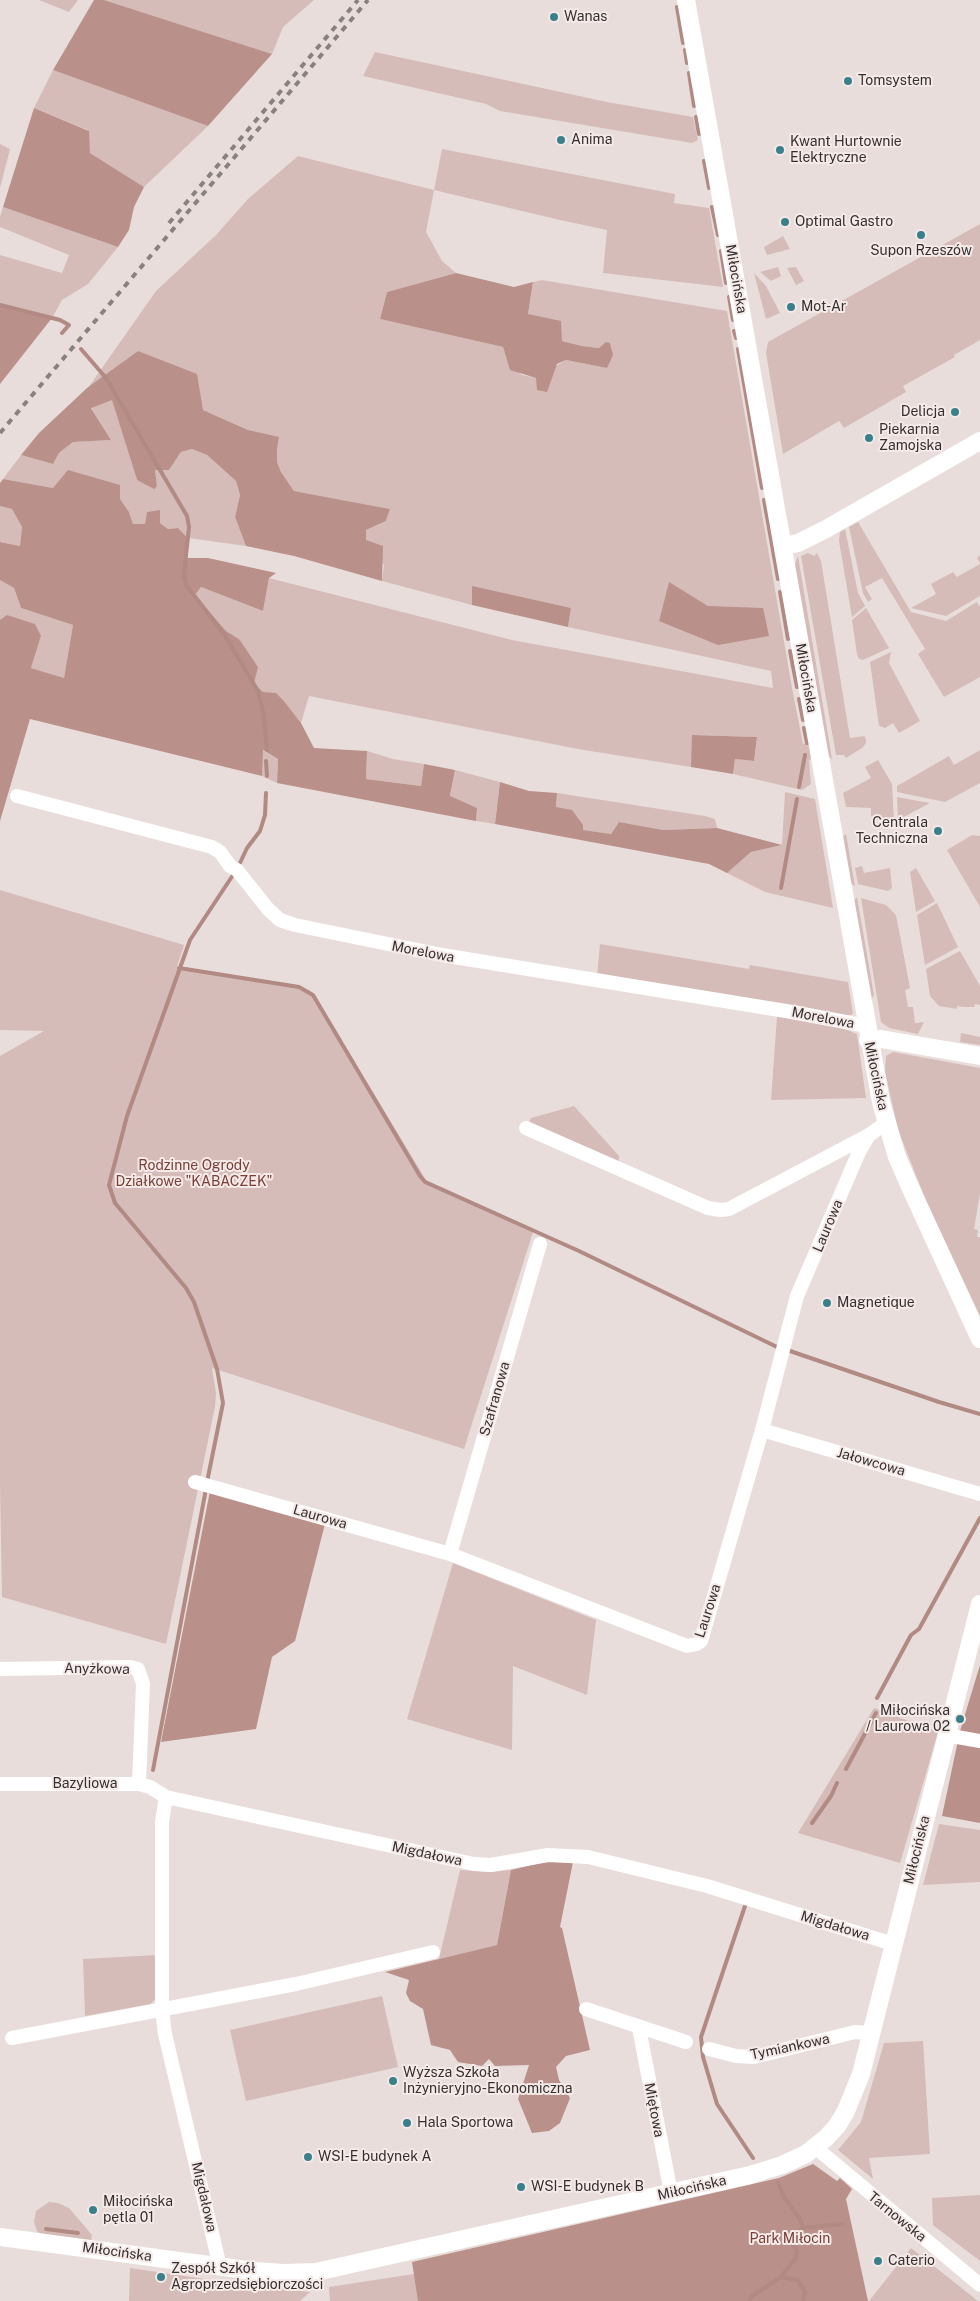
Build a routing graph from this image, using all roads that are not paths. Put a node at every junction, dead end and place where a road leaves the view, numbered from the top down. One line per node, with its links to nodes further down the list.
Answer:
1 (686, 0): 3 (street, Miłocińska)
2 (980, 441): 3 (street)
3 (783, 546): 5 (street, Miłocińska)
4 (17, 796): 5 (street, Morelowa)
5 (867, 1033): 6 (street); 7 (street, Miłocińska)
6 (980, 1056)
7 (886, 1123): 9 (street, Laurowa); 11 (street, Miłocińska)
8 (526, 1128): 9 (street, Laurowa)
9 (869, 1135): 12 (street, Laurowa)
10 (540, 1244): 15 (street, Szafranowa)
11 (980, 1339)
12 (762, 1430): 14 (street, Jałowcowa); 15 (street, Laurowa)
13 (195, 1482): 15 (street, Laurowa)
14 (980, 1494)
15 (450, 1554)
16 (980, 1604): 18 (street, Miłocińska)
17 (0, 1669): 21 (street, Anyżkowa)
18 (946, 1735): 19 (street); 23 (street, Miłocińska)
19 (980, 1742)
20 (0, 1784): 21 (street, Bazyliowa)
21 (139, 1784): 22 (street, Bazyliowa)
22 (166, 1797): 23 (street, Migdałowa); 26 (street, Migdałowa)
23 (894, 1944): 28 (street, Miłocińska)
24 (433, 1952): 26 (street)
25 (586, 2009): 27 (street)
26 (162, 2010): 29 (street); 35 (street, Migdałowa)
27 (639, 2028): 30 (street); 33 (street, Miętowa)
28 (871, 2033): 31 (street, Tymiankowa); 32 (street, Miłocińska)
29 (12, 2038)
30 (686, 2042)
31 (709, 2049)
32 (815, 2147): 33 (street, Miłocińska); 36 (street, Tarnowska)
33 (671, 2193): 35 (street, Miłocińska)
34 (0, 2237): 35 (street, Miłocińska)
35 (220, 2267)
36 (980, 2285)

